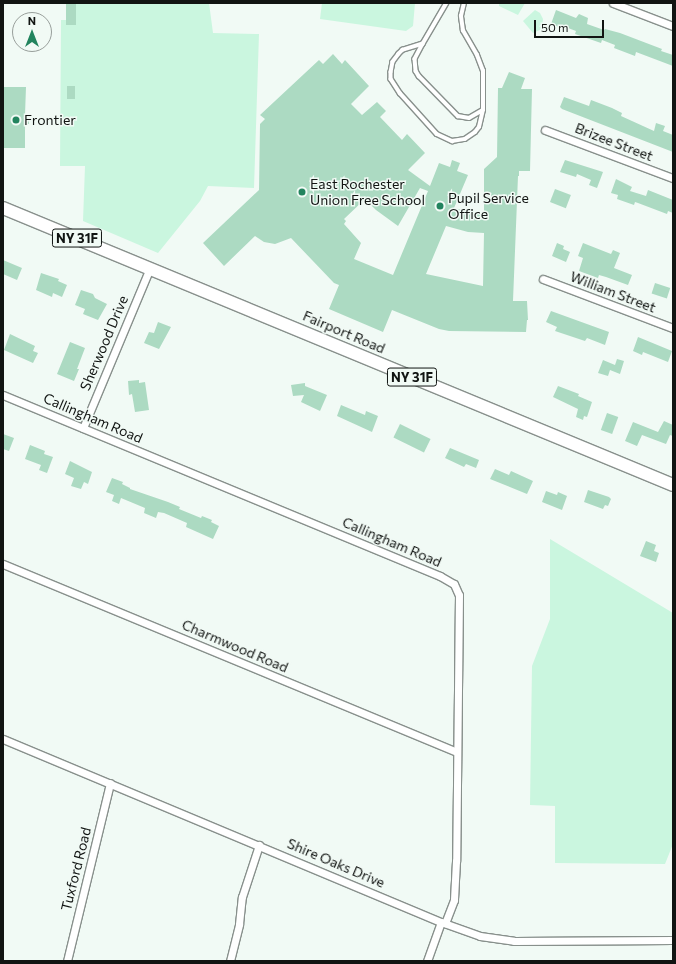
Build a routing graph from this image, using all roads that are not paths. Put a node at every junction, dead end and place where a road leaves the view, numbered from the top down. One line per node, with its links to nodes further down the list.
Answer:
1 (446, 3): 5 (lane)
2 (464, 3): 6 (lane)
3 (613, 3): 4 (street)
4 (673, 26)
5 (422, 44): 6 (lane); 6 (lane)
6 (483, 110)
7 (545, 130): 8 (street, Brizee Street)
8 (673, 178)
9 (3, 208): 10 (main road, Fairport Road / NY 31F)
10 (150, 268): 14 (street, Sherwood Drive); 15 (main road, Fairport Road / NY 31F)
11 (543, 279): 12 (street, William Street)
12 (673, 328)
13 (3, 395): 14 (street, Callingham Road)
14 (83, 428): 18 (street, Callingham Road)
15 (673, 485)
16 (3, 564): 18 (street, Charmwood Road)
17 (3, 739): 19 (street, Shire Oaks Drive)
18 (456, 752): 21 (street, Callingham Road)
19 (110, 783): 20 (street, Shire Oaks Drive); 23 (street, Tuxford Road)
20 (259, 845): 21 (street, Shire Oaks Drive); 24 (street)
21 (443, 922): 22 (street, Shire Oaks Drive); 25 (street, Callingham Road)
22 (673, 940)
23 (67, 961)
24 (230, 961)
25 (427, 961)

